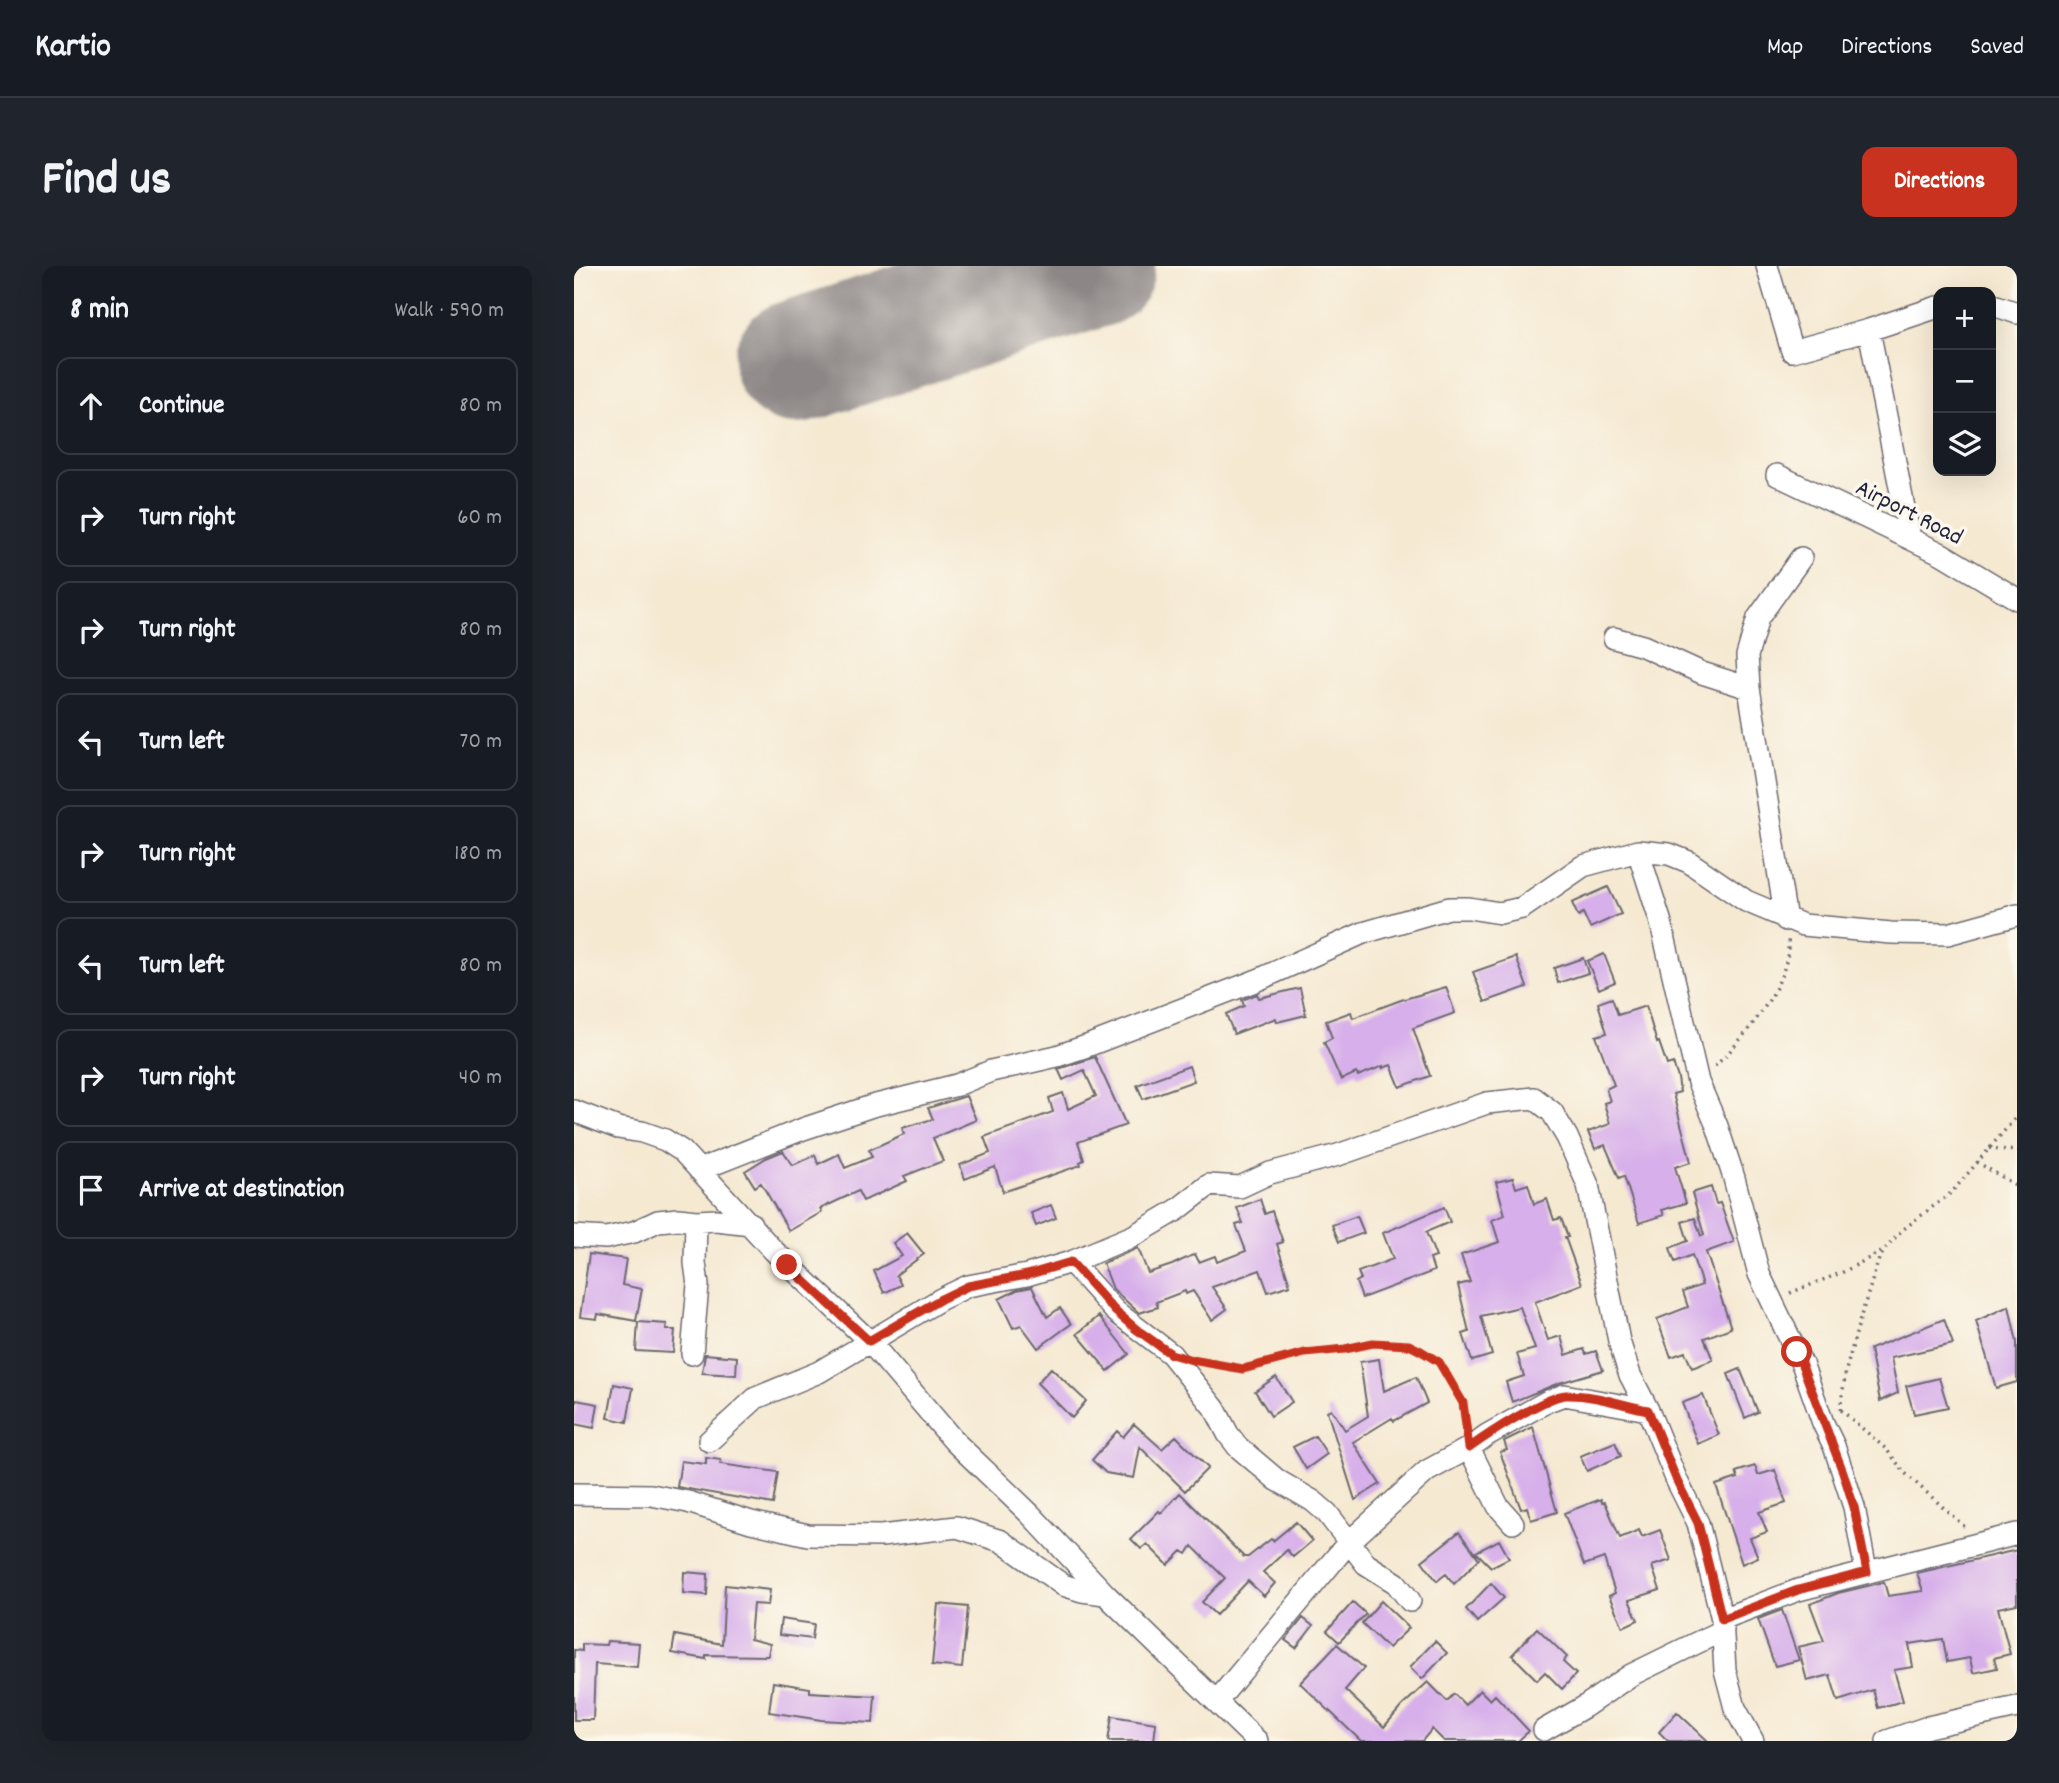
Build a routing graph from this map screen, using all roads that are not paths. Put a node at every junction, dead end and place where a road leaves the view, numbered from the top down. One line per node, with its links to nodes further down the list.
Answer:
1 (1767, 266): 5 (street)
2 (1996, 306): 4 (street)
3 (1933, 309): 5 (street)
4 (2017, 313)
5 (1870, 330): 7 (street)
6 (1777, 475): 7 (street, Airport Road)
7 (1910, 538): 9 (street, Airport Road)
8 (1801, 558): 11 (street)
9 (2017, 600)
10 (1614, 638): 11 (street)
11 (1749, 688): 14 (street)
12 (1638, 850): 14 (street); 16 (street); 30 (street)
13 (2017, 915): 14 (street)
14 (1786, 919)
15 (574, 1111): 16 (street)
16 (699, 1170): 18 (street)
17 (696, 1221): 18 (street); 19 (street); 22 (street)
18 (751, 1224): 21 (street)
19 (574, 1236)
20 (1071, 1262): 21 (street); 23 (street); 29 (street)
21 (869, 1341): 24 (street); 31 (street)
22 (692, 1354)
23 (1648, 1410): 25 (street); 33 (street)
24 (709, 1441)
25 (1469, 1448): 27 (street); 29 (street)
26 (574, 1494): 31 (street)
27 (1513, 1523)
28 (2017, 1534): 30 (street)
29 (1348, 1543): 32 (street); 34 (street)
30 (1867, 1572): 33 (street)
31 (1105, 1594): 34 (street)
32 (1410, 1601)
33 (1722, 1625): 36 (street); 38 (street)
34 (1217, 1701): 37 (street)
35 (2017, 1707): 39 (street)
36 (1544, 1730)
37 (1256, 1741)
38 (1753, 1741)
39 (1887, 1741)

